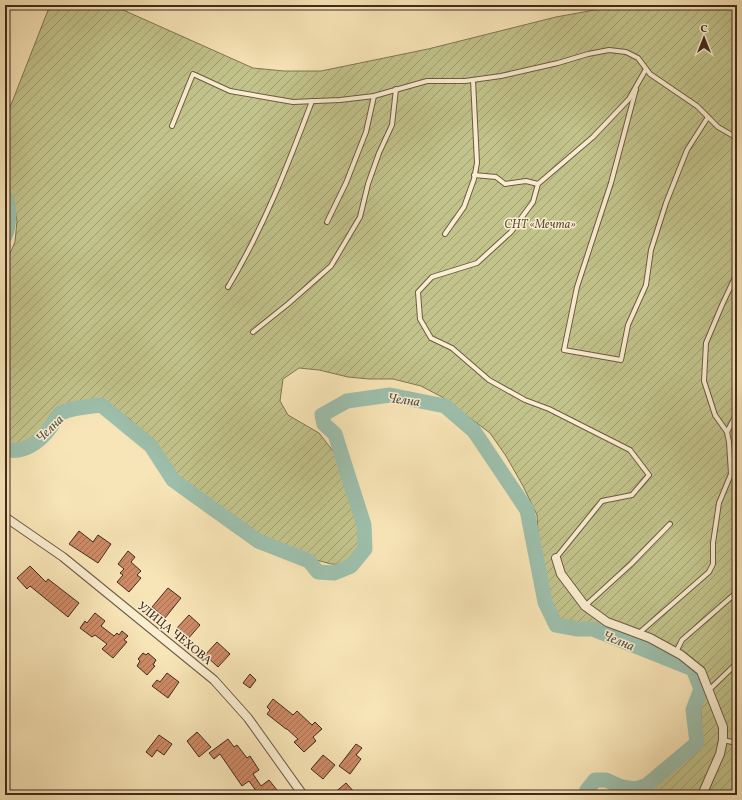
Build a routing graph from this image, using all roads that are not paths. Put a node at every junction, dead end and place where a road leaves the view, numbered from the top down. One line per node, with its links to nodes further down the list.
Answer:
1 (646, 69): 2 (lane); 4 (lane); 7 (lane)
2 (473, 80): 3 (lane); 10 (lane)
3 (396, 89): 5 (lane); 16 (lane)
4 (636, 89): 7 (lane); 11 (lane)
5 (374, 96): 6 (lane); 12 (lane)
6 (312, 102): 8 (lane); 15 (lane)
7 (708, 117): 9 (lane)
8 (172, 126)
9 (737, 138)
10 (474, 175): 11 (lane); 13 (lane)
11 (538, 184): 21 (lane)
12 (327, 222)
13 (445, 234)
14 (737, 273): 18 (lane)
15 (228, 288)
16 (253, 332)
17 (737, 412): 18 (lane)
18 (726, 432): 24 (lane)
19 (5, 517): 31 (street, УЛИЦА ЧЕХОВА)
20 (670, 524): 23 (lane)
21 (556, 558): 23 (street)
22 (737, 592): 25 (lane)
23 (585, 606): 24 (street)
24 (638, 634): 25 (street)
25 (676, 652): 27 (street)
26 (737, 663): 27 (lane)
27 (709, 690): 28 (street)
28 (723, 740): 29 (lane); 30 (street)
29 (737, 743)
30 (703, 793): 32 (lane)
31 (303, 795)
32 (713, 795)

